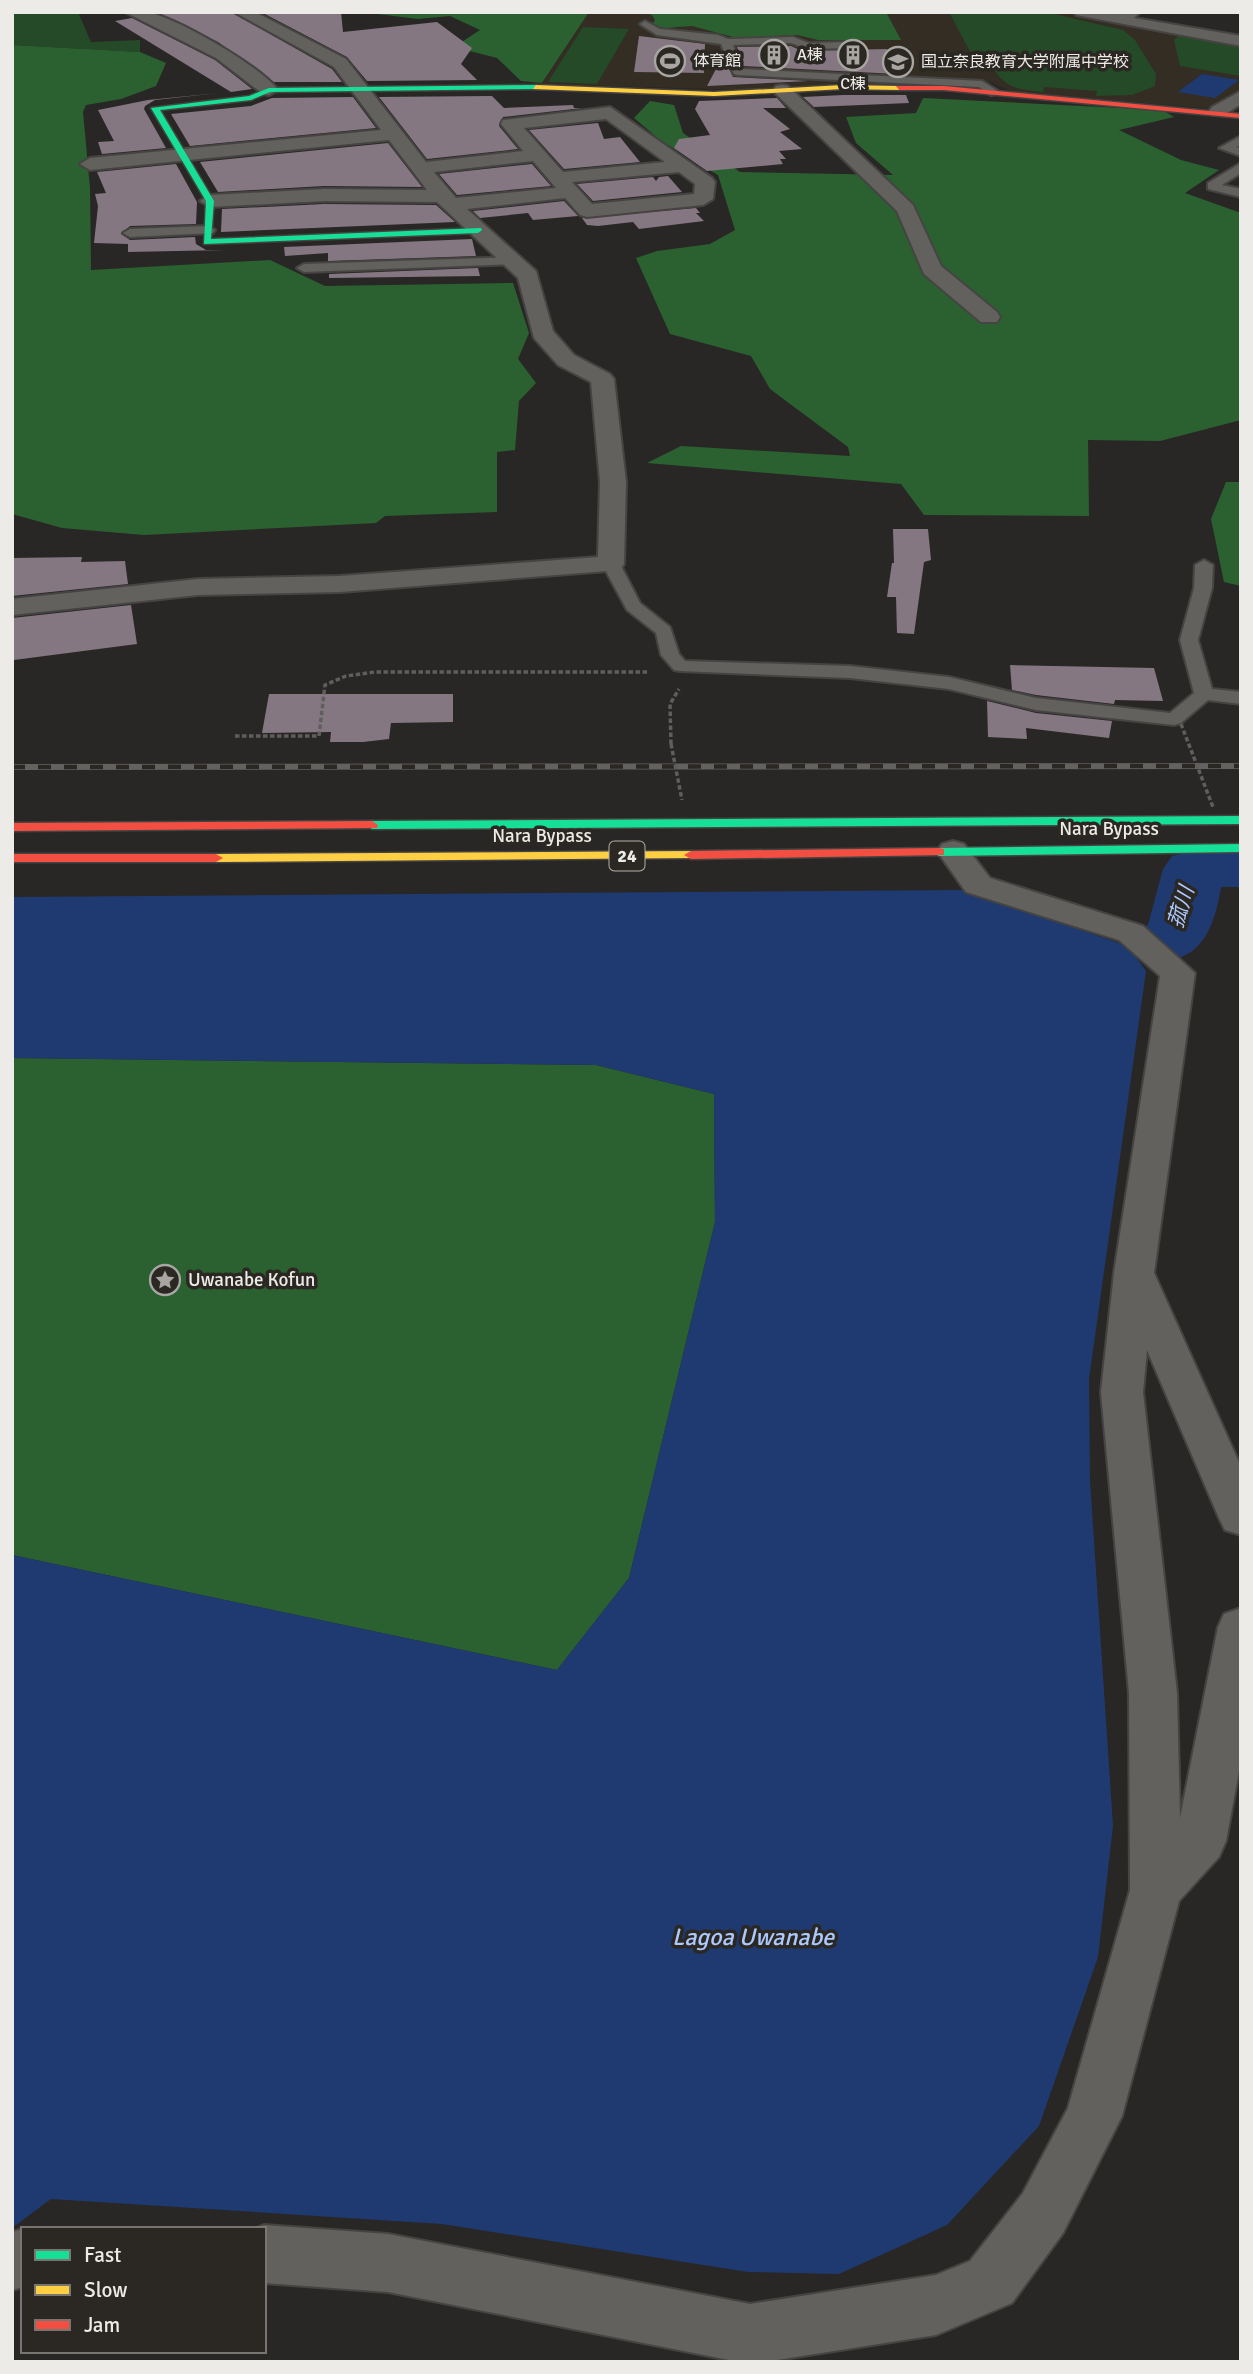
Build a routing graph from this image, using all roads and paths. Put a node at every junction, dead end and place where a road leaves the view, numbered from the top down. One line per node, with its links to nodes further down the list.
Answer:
1 (133, 12): 7 (street)
2 (1082, 12): 3 (street)
3 (1125, 16): 8 (street)
4 (242, 20): 13 (street)
5 (645, 24): 9 (lane)
6 (217, 33): 7 (street)
7 (192, 38): 14 (street)
8 (1241, 41)
9 (726, 42): 10 (lane); 15 (lane)
10 (848, 45)
11 (548, 87): 12 (main road); 13 (main road); 19 (street)
12 (782, 90): 15 (main road); 40 (street)
13 (361, 91): 14 (main road); 20 (street)
14 (263, 93): 22 (street); 24 (main road)
15 (995, 93): 17 (main road)
16 (1241, 96): 17 (street)
17 (1218, 111): 18 (main road)
18 (1241, 116)
19 (550, 118): 25 (street); 27 (street)
20 (394, 134): 22 (street); 29 (street)
21 (1241, 140): 23 (lane)
22 (290, 144): 24 (street); 32 (street)
23 (1241, 152)
24 (183, 155): 26 (street); 34 (main road)
25 (538, 155): 29 (street); 30 (street)
26 (90, 164)
27 (682, 166): 30 (street); 30 (street)
28 (1241, 167): 31 (lane)
29 (420, 168): 33 (street)
30 (564, 185): 33 (street)
31 (1241, 193)
32 (324, 195): 33 (street); 34 (street)
33 (447, 200): 36 (street)
34 (210, 201): 35 (main road)
35 (208, 230): 36 (main road); 37 (lane)
36 (478, 230): 38 (street)
37 (130, 233)
38 (514, 261): 39 (lane); 41 (street)
39 (304, 268)
40 (989, 317)
41 (611, 564): 43 (street); 44 (lane)
42 (1204, 565): 45 (lane)
43 (12, 607)
44 (680, 666): 45 (lane); 48 (path); 49 (path, bridge)
45 (1205, 694): 46 (lane)
46 (1241, 698)
47 (1181, 724): 50 (path, bridge)
48 (235, 736)
49 (682, 800)
50 (1213, 807)
51 (1241, 821): 52 (main road, Nara Bypass / 24)
52 (12, 828)
53 (1241, 848): 54 (main road, Nara Bypass / 24)
54 (953, 851): 55 (main road, Nara Bypass / 24); 56 (street)
55 (12, 858)
56 (1135, 1273): 57 (street); 59 (street)
57 (1241, 1518)
58 (1241, 1627): 59 (street)
59 (1156, 1890): 60 (street)
60 (266, 2254)

